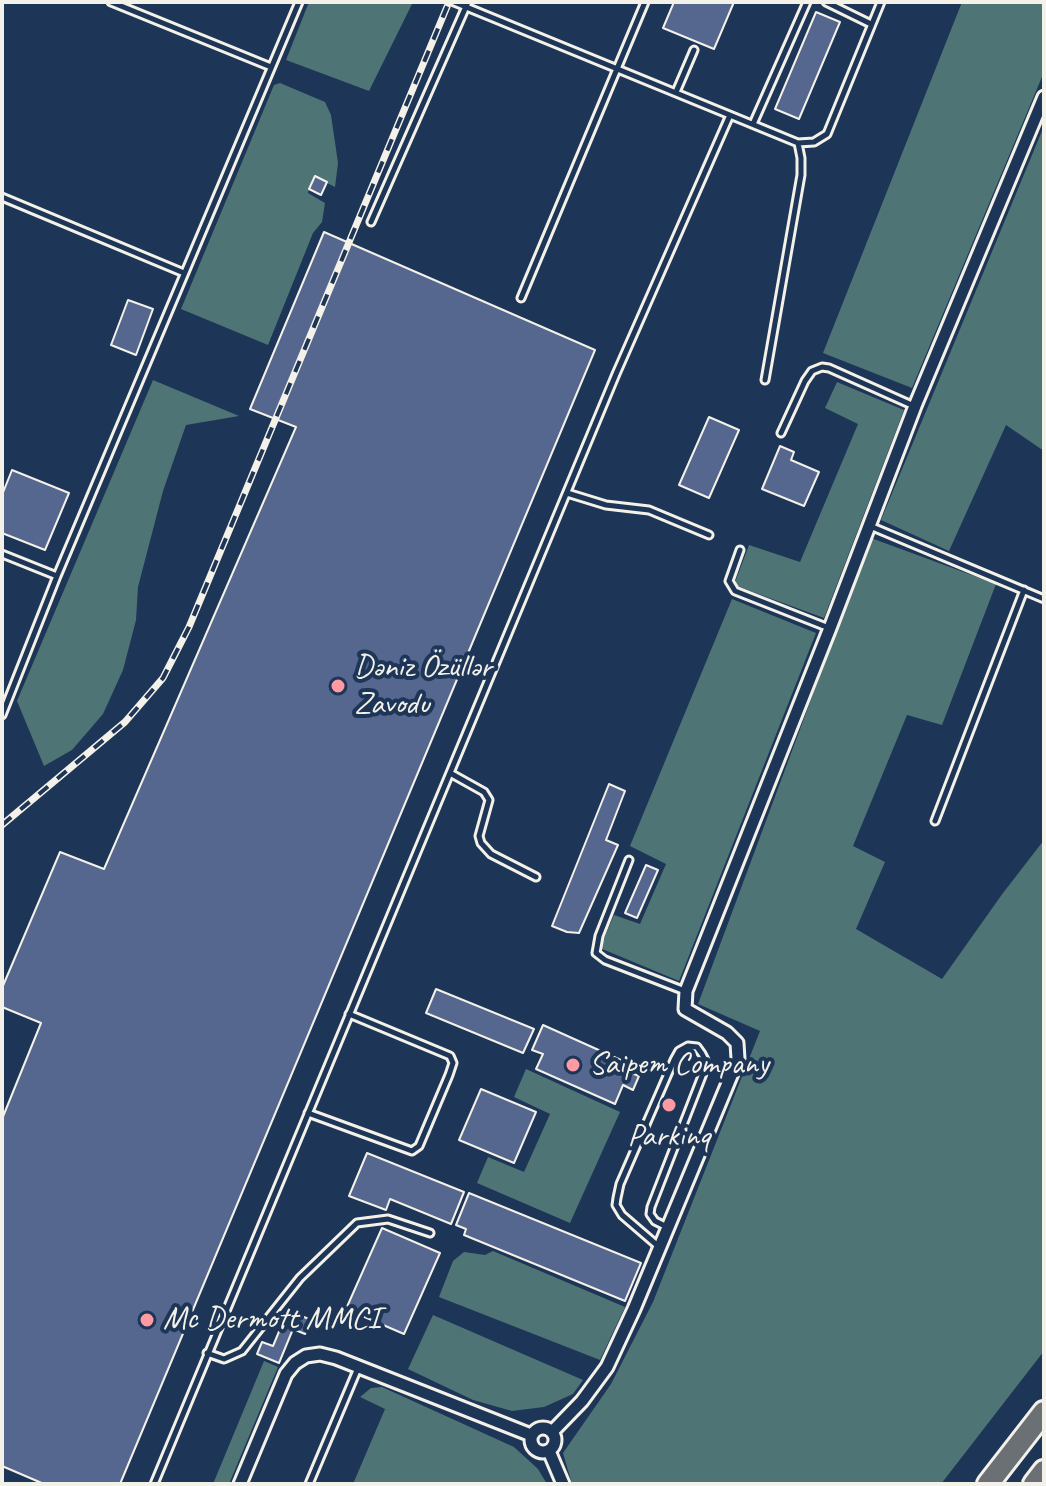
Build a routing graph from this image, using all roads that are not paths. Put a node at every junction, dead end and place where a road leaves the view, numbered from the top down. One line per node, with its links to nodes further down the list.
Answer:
1 (111, 2): 11 (lane)
2 (299, 2): 11 (lane)
3 (454, 2): 8 (lane)
4 (645, 2): 12 (lane)
5 (807, 2): 16 (lane)
6 (826, 2): 9 (lane)
7 (881, 2): 9 (lane)
8 (467, 4): 12 (lane); 19 (lane)
9 (871, 24): 17 (lane)
10 (694, 50): 13 (lane)
11 (271, 67): 20 (lane)
12 (619, 68): 13 (lane); 21 (lane)
13 (676, 92): 15 (lane)
14 (1044, 97): 23 (street)
15 (730, 115): 16 (lane); 25 (lane)
16 (753, 124): 17 (lane)
17 (798, 143): 22 (lane)
18 (2, 197): 20 (lane)
19 (371, 222)
20 (184, 273): 30 (lane)
21 (521, 298)
22 (765, 380)
23 (915, 406): 24 (lane); 26 (street)
24 (781, 433)
25 (567, 493): 27 (lane); 35 (lane)
26 (869, 526): 31 (lane); 33 (street)
27 (709, 535)
28 (740, 550): 33 (lane)
29 (2, 554): 30 (lane)
30 (57, 576): 34 (lane)
31 (1024, 590): 32 (lane); 36 (lane)
32 (1044, 599)
33 (830, 628): 39 (street)
34 (2, 715)
35 (450, 773): 38 (lane); 40 (lane)
36 (935, 821)
37 (629, 860): 39 (lane)
38 (536, 877)
39 (686, 991): 42 (street)
40 (349, 1014): 41 (lane); 41 (lane)
41 (308, 1113): 45 (lane)
42 (667, 1228): 44 (street); 44 (lane)
43 (430, 1233): 45 (lane)
44 (660, 1247): 48 (street)
45 (207, 1353): 52 (lane)
46 (358, 1367): 49 (street); 53 (street); 54 (lane)
47 (1044, 1412): 56 (highway)
48 (552, 1432): 49 (street); 50 (street)
49 (531, 1435): 50 (street)
50 (549, 1451): 55 (street)
51 (1044, 1471): 57 (highway)
52 (154, 1484)
53 (240, 1484)
54 (309, 1484)
55 (563, 1484)
56 (988, 1484)
57 (1034, 1484)

